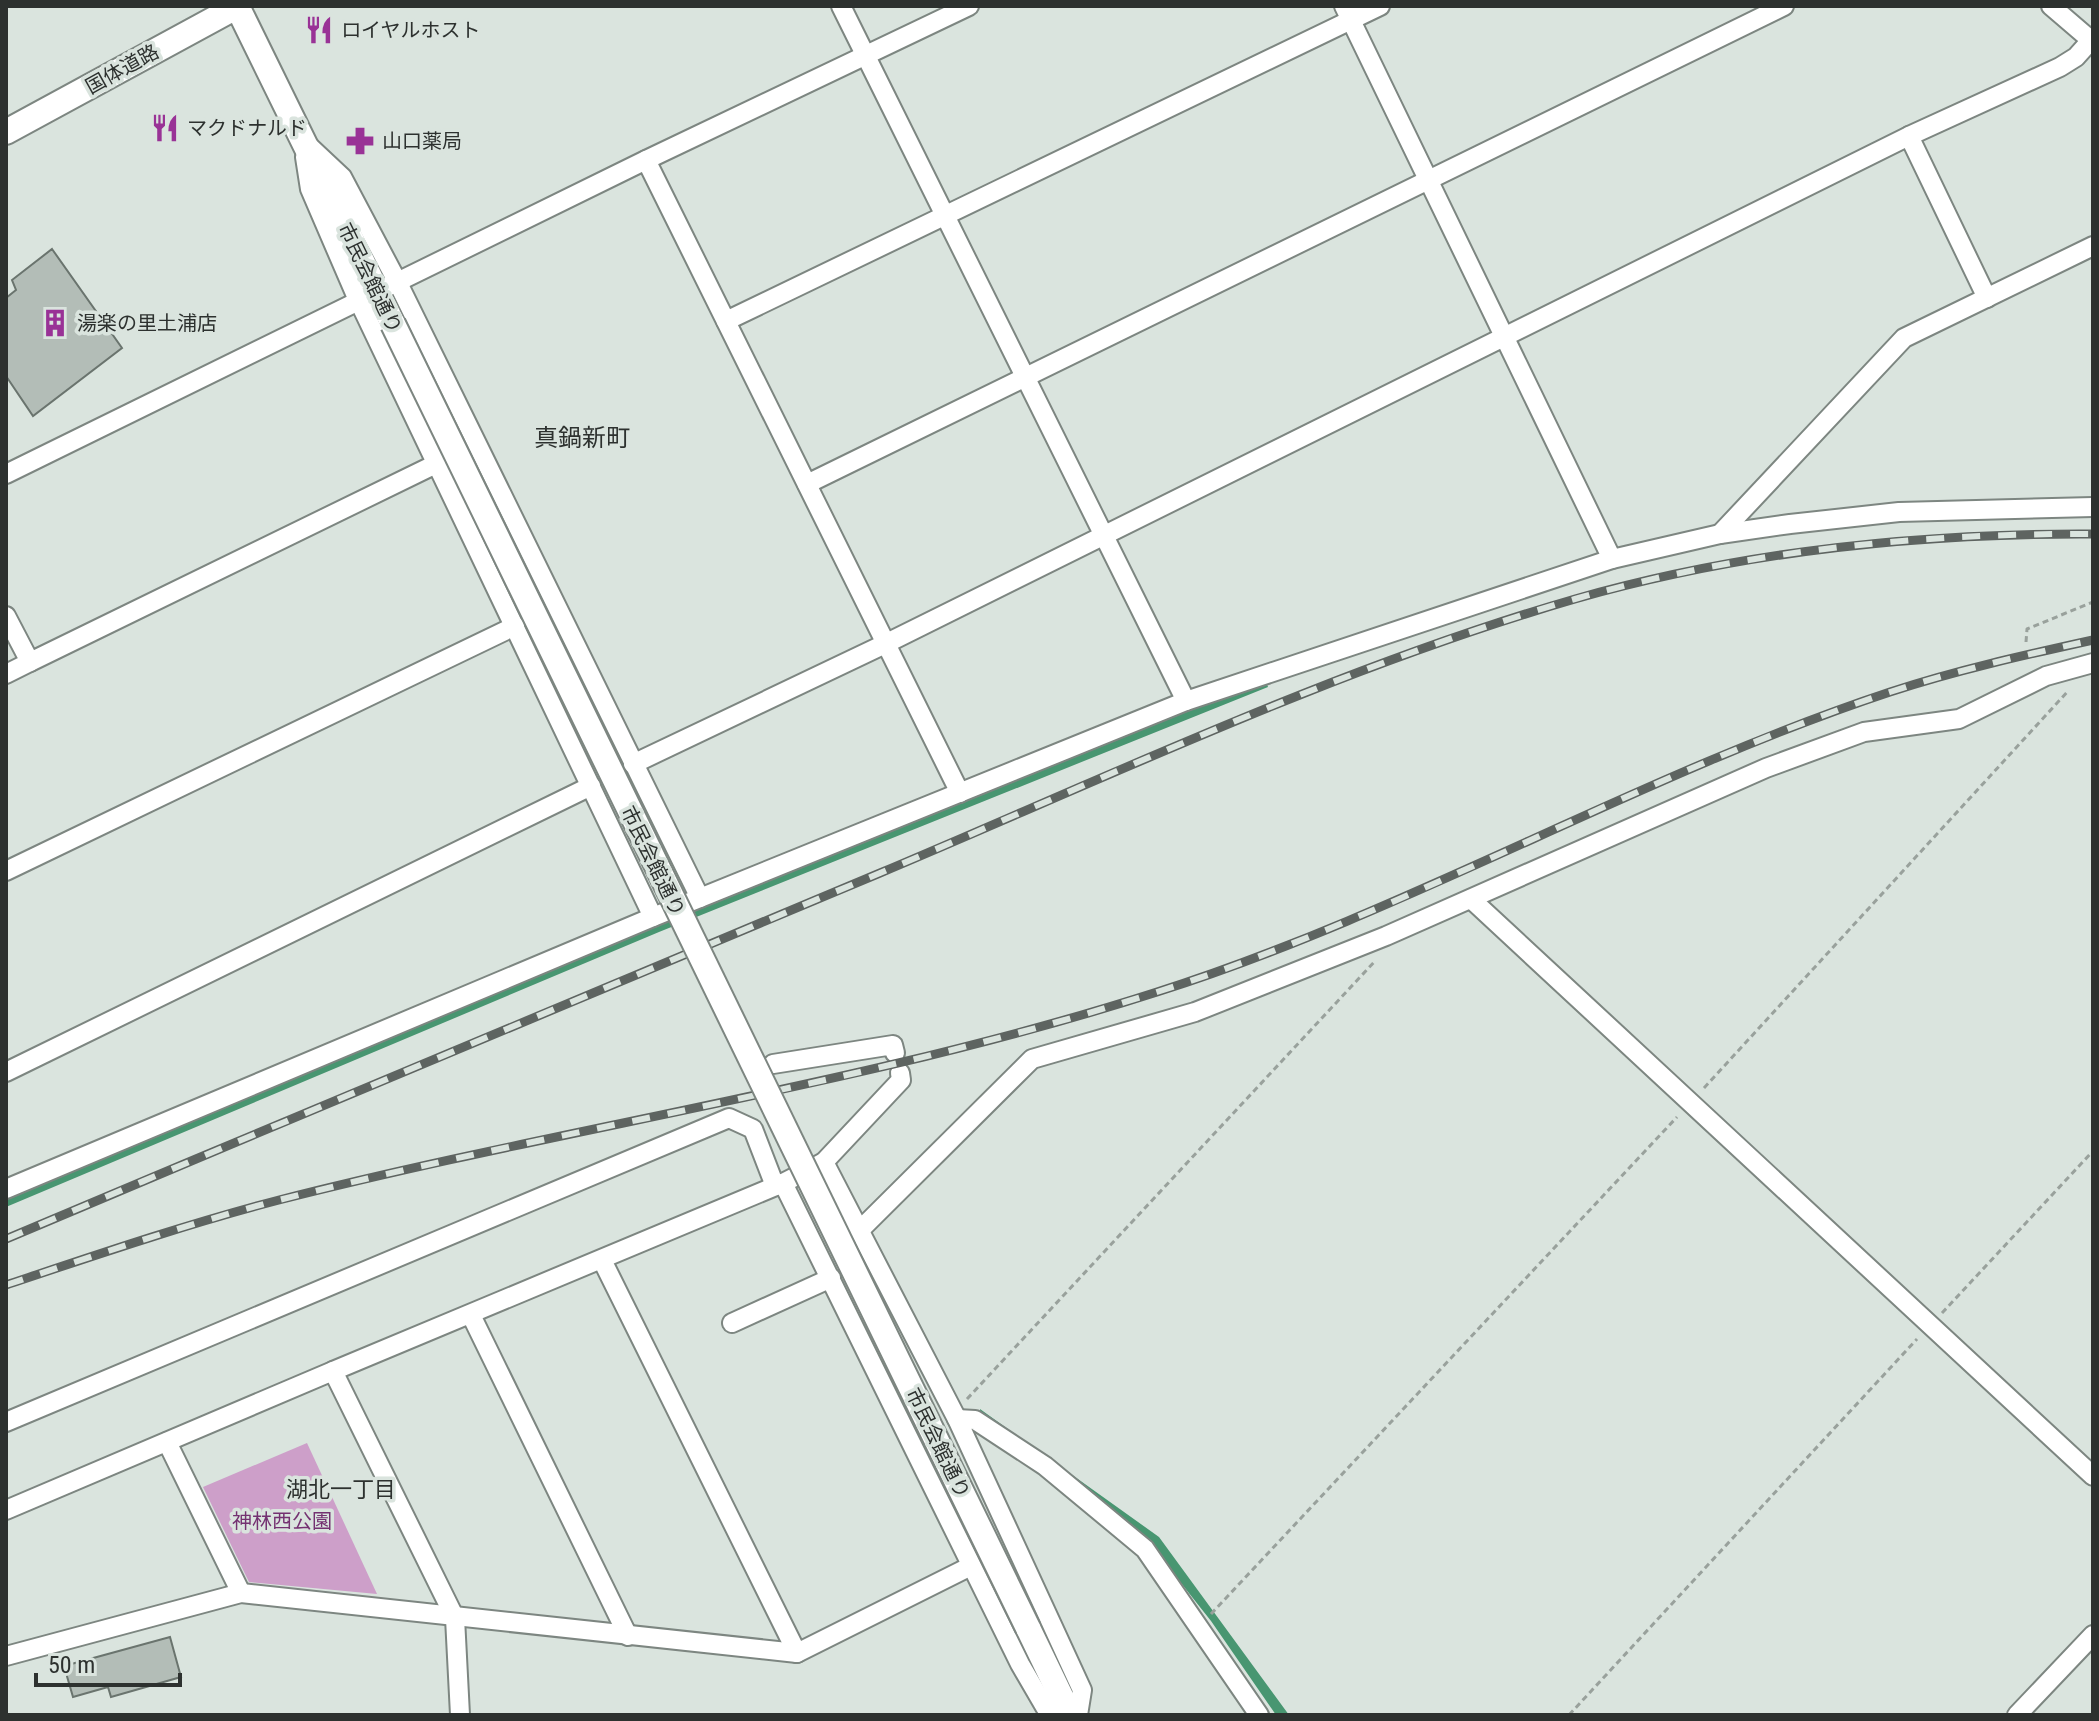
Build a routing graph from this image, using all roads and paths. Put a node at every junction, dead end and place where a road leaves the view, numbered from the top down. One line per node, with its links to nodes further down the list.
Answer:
1 (237, 6): 10 (street, 国体道路); 16 (street, 市民会館通り)
2 (841, 6): 9 (street)
3 (969, 6): 9 (street)
4 (1380, 6): 7 (street)
5 (1784, 6): 13 (street)
6 (2051, 6): 8 (street)
7 (1348, 13): 13 (street); 14 (street)
8 (2092, 40): 11 (street)
9 (866, 56): 12 (street); 14 (street)
10 (6, 132)
11 (1909, 136): 17 (street); 19 (street)
12 (646, 160): 16 (street); 18 (street)
13 (1428, 181): 19 (street); 20 (street)
14 (945, 216): 18 (street); 20 (street)
15 (2093, 246): 17 (street)
16 (378, 293): 21 (street); 22 (street); 38 (street); 77 (street, 市民会館通り, bridge)
17 (1987, 298): 26 (street)
18 (726, 321): 23 (street)
19 (1505, 337): 25 (street); 27 (street)
20 (1024, 376): 23 (street); 25 (street)
21 (438, 463): 30 (street); 33 (street)
22 (6, 474)
23 (807, 484): 32 (street)
24 (2093, 507): 26 (street)
25 (1103, 533): 32 (street); 37 (street)
26 (1720, 534): 27 (street)
27 (1612, 559): 37 (street)
28 (2093, 602): 31 (path)
29 (6, 616): 33 (street)
30 (515, 626): 39 (street); 41 (street)
31 (2026, 642)
32 (887, 643): 38 (street); 40 (street)
33 (30, 662): 35 (street)
34 (2093, 663): 43 (street)
35 (6, 674)
36 (2072, 687): 50 (path)
37 (1186, 701): 40 (street)
38 (633, 764): 42 (street)
39 (591, 786): 44 (street); 48 (street)
40 (960, 793): 42 (street)
41 (6, 871)
42 (700, 898): 44 (street)
43 (1471, 899): 45 (street); 50 (street)
44 (653, 917): 54 (street)
45 (1394, 933): 55 (street); 62 (path)
46 (895, 1053): 47 (street)
47 (773, 1064)
48 (6, 1072)
49 (900, 1073): 52 (street)
50 (1690, 1103): 60 (street); 70 (path)
51 (2093, 1151): 60 (path)
52 (824, 1162): 53 (street); 55 (street)
53 (779, 1184): 56 (street); 57 (street); 63 (street)
54 (6, 1189)
55 (859, 1231): 62 (street)
56 (602, 1260): 58 (street); 73 (street)
57 (831, 1278): 59 (street); 67 (street)
58 (471, 1315): 61 (street); 72 (street)
59 (732, 1323)
60 (1930, 1326): 65 (street); 80 (path)
61 (333, 1371): 64 (street); 69 (street)
62 (955, 1416): 70 (street); 78 (street)
63 (6, 1422)
64 (167, 1442): 66 (street); 68 (street)
65 (2093, 1476)
66 (6, 1510)
67 (971, 1566): 73 (street); 76 (street)
68 (241, 1593): 69 (street); 74 (street)
69 (455, 1618): 72 (street); 75 (street)
70 (1198, 1628): 79 (street)
71 (2093, 1635): 81 (street)
72 (628, 1636): 73 (street)
73 (797, 1653)
74 (6, 1656)
75 (460, 1715)
76 (1057, 1715)
77 (1070, 1715)
78 (1078, 1715)
79 (1259, 1715)
80 (1569, 1715)
81 (2017, 1715)

